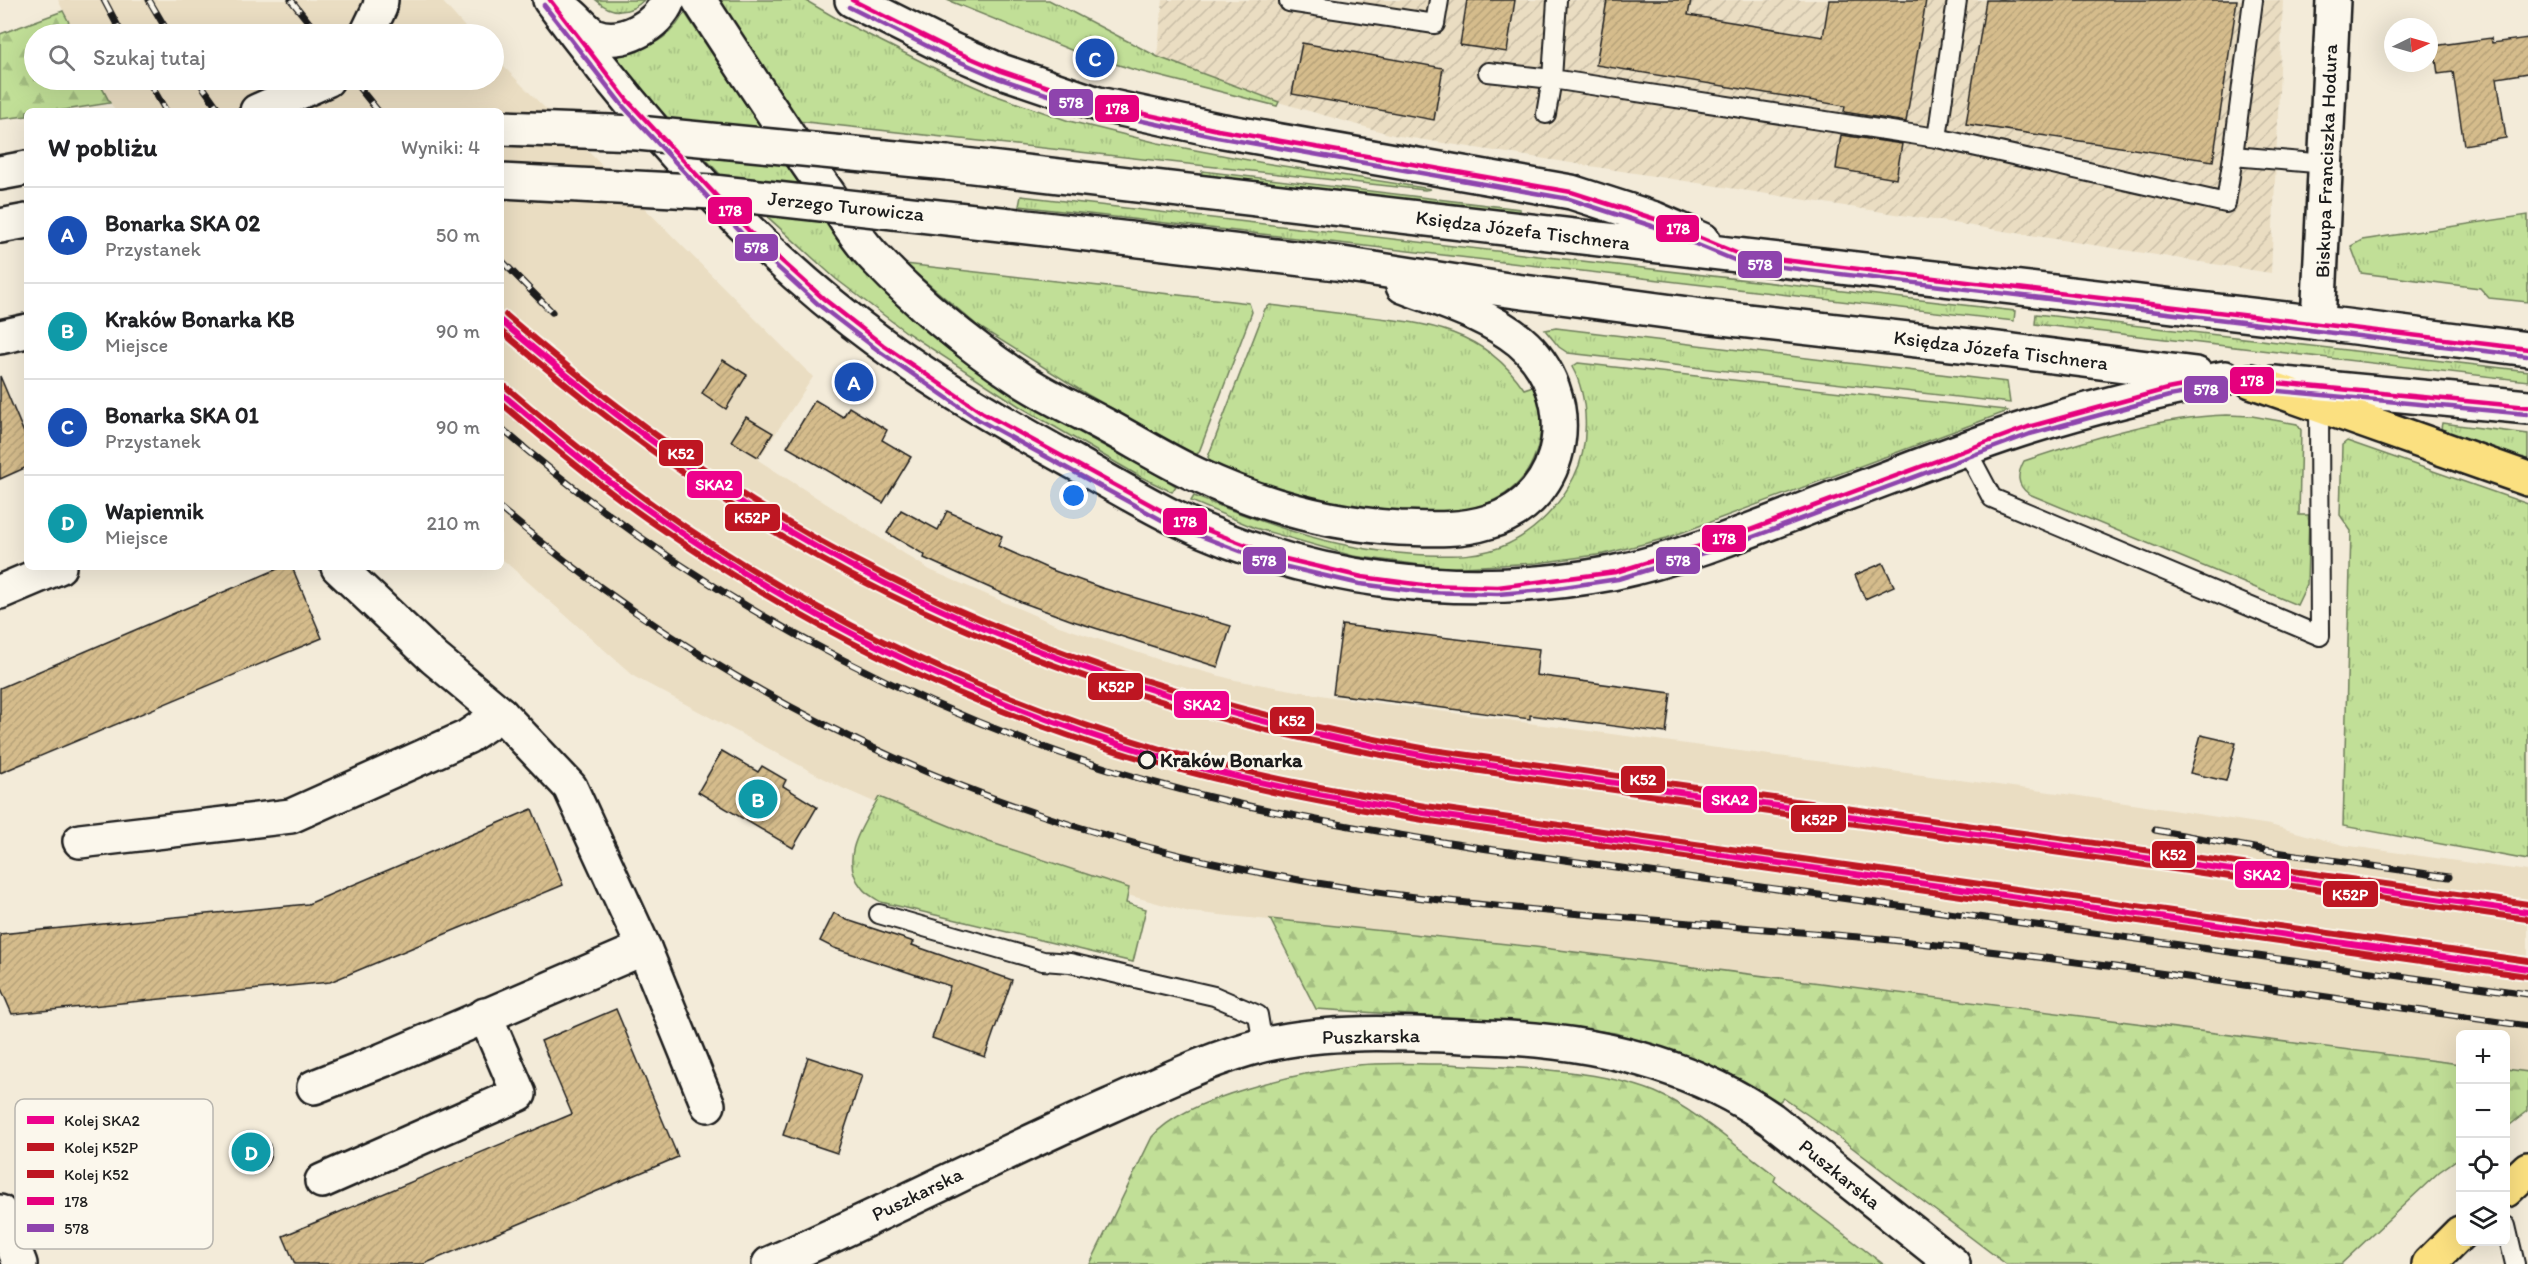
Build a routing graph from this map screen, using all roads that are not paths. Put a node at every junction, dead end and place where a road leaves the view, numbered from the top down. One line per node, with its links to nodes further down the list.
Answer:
1 (381, 0): 13 (main road)
2 (550, 0): 38 (main road)
3 (554, 0): 4 (main road)
4 (668, 0)
5 (699, 0): 30 (main road)
6 (852, 0): 29 (main road)
7 (1439, 0): 12 (lane)
8 (1557, 0): 15 (lane)
9 (1957, 0): 20 (lane)
10 (2253, 0): 21 (lane)
11 (2333, 0): 22 (main road, Biskupa Franciszka Hodura)
12 (1289, 2)
13 (372, 24)
14 (1488, 72): 15 (lane)
15 (1552, 79): 18 (lane); 20 (lane)
16 (304, 90): 17 (main road)
17 (264, 108)
18 (1546, 114)
19 (504, 128): 29 (main road, Księdza Józefa Tischnera, bridge)
20 (1937, 138): 21 (lane)
21 (2233, 156): 22 (lane)
22 (2326, 164): 31 (main road, Biskupa Franciszka Hodura)
23 (24, 168): 24 (main road)
24 (0, 172)
25 (504, 181): 27 (main road, Jerzego Turowicza, bridge)
26 (24, 222): 28 (main road)
27 (1010, 225): 30 (main road, Księdza Józefa Tischnera)
28 (0, 226)
29 (1741, 255): 31 (main road, Księdza Józefa Tischnera)
30 (1336, 263): 35 (main road, Księdza Józefa Tischnera)
31 (2318, 323): 34 (main road, Księdza Józefa Tischnera)
32 (24, 332): 33 (main road)
33 (0, 337)
34 (2528, 349)
35 (2238, 379): 36 (main road); 37 (main road, Księdza Józefa Tischnera); 38 (main road)
36 (2319, 404): 38 (lane); 39 (main road)
37 (2528, 406)
38 (1966, 449)
39 (2528, 479)
40 (52, 570): 42 (main road)
41 (341, 570): 43 (main road)
42 (0, 592)
43 (501, 714): 44 (main road); 46 (main road)
44 (80, 841)
45 (879, 914): 48 (lane)
46 (644, 948): 47 (main road); 50 (main road)
47 (485, 1016): 49 (main road); 52 (main road)
48 (1263, 1045): 58 (main road, Puszkarska); 59 (main road, Puszkarska)
49 (314, 1087)
50 (708, 1105)
51 (2528, 1169): 53 (main road)
52 (322, 1180)
53 (2510, 1185)
54 (0, 1212): 57 (main road)
55 (2456, 1237): 60 (main road)
56 (2510, 1245): 61 (lane)
57 (20, 1264)
58 (769, 1264)
59 (1953, 1264)
60 (2429, 1264)
61 (2515, 1264)

